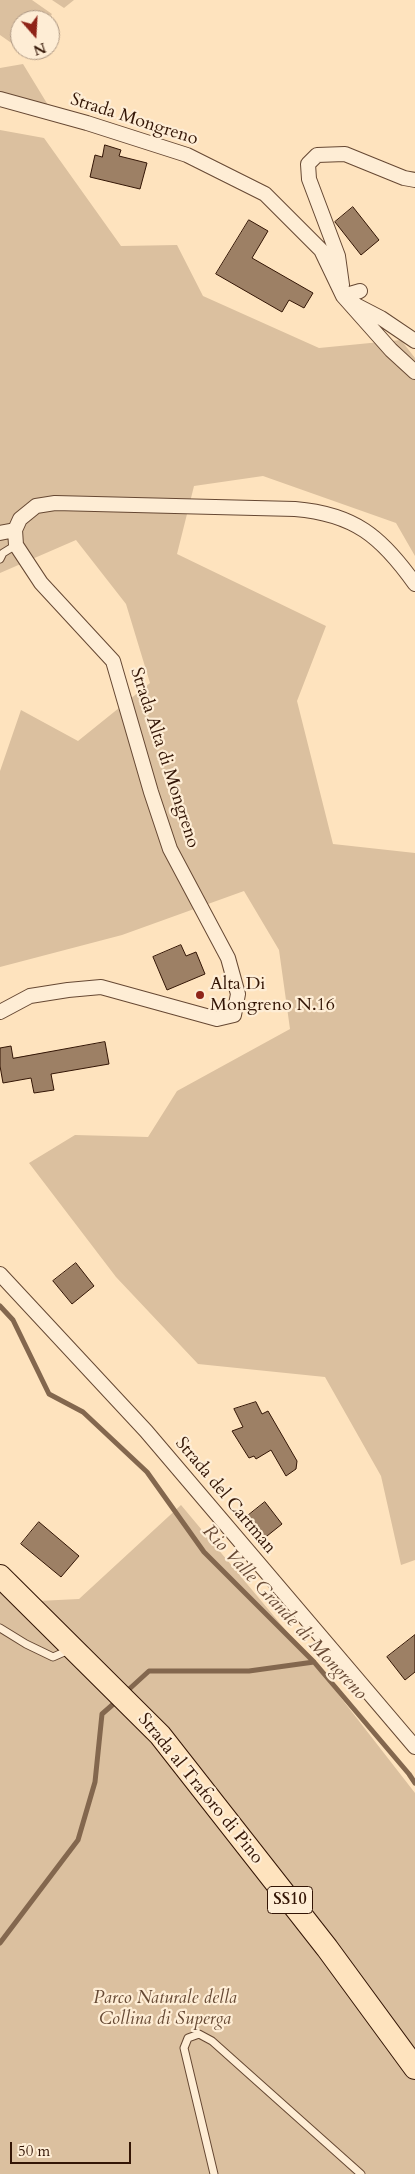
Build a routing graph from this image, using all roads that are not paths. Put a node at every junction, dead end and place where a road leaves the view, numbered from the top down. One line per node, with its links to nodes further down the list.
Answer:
1 (0, 99): 4 (street, Strada Mongreno)
2 (415, 180): 4 (street)
3 (360, 291): 4 (street)
4 (345, 298): 5 (street); 6 (street, Strada Mongreno)
5 (415, 342)
6 (415, 372)
7 (4, 533): 8 (street, Strada Alta di Mongreno); 10 (street, Strada Alta di Mongreno)
8 (16, 545): 9 (lane); 11 (street, Strada Alta di Mongreno)
9 (0, 559)
10 (415, 584)
11 (0, 1012)
12 (0, 1274): 16 (street, Strada del Cartman)
13 (0, 1576): 15 (main road, Strada al Traforo di Pino / SS10)
14 (0, 1628): 15 (lane)
15 (74, 1648): 17 (main road, Strada al Traforo di Pino / SS10)
16 (414, 1745)
17 (415, 2068)
18 (214, 2174): 19 (lane)
19 (361, 2174)

